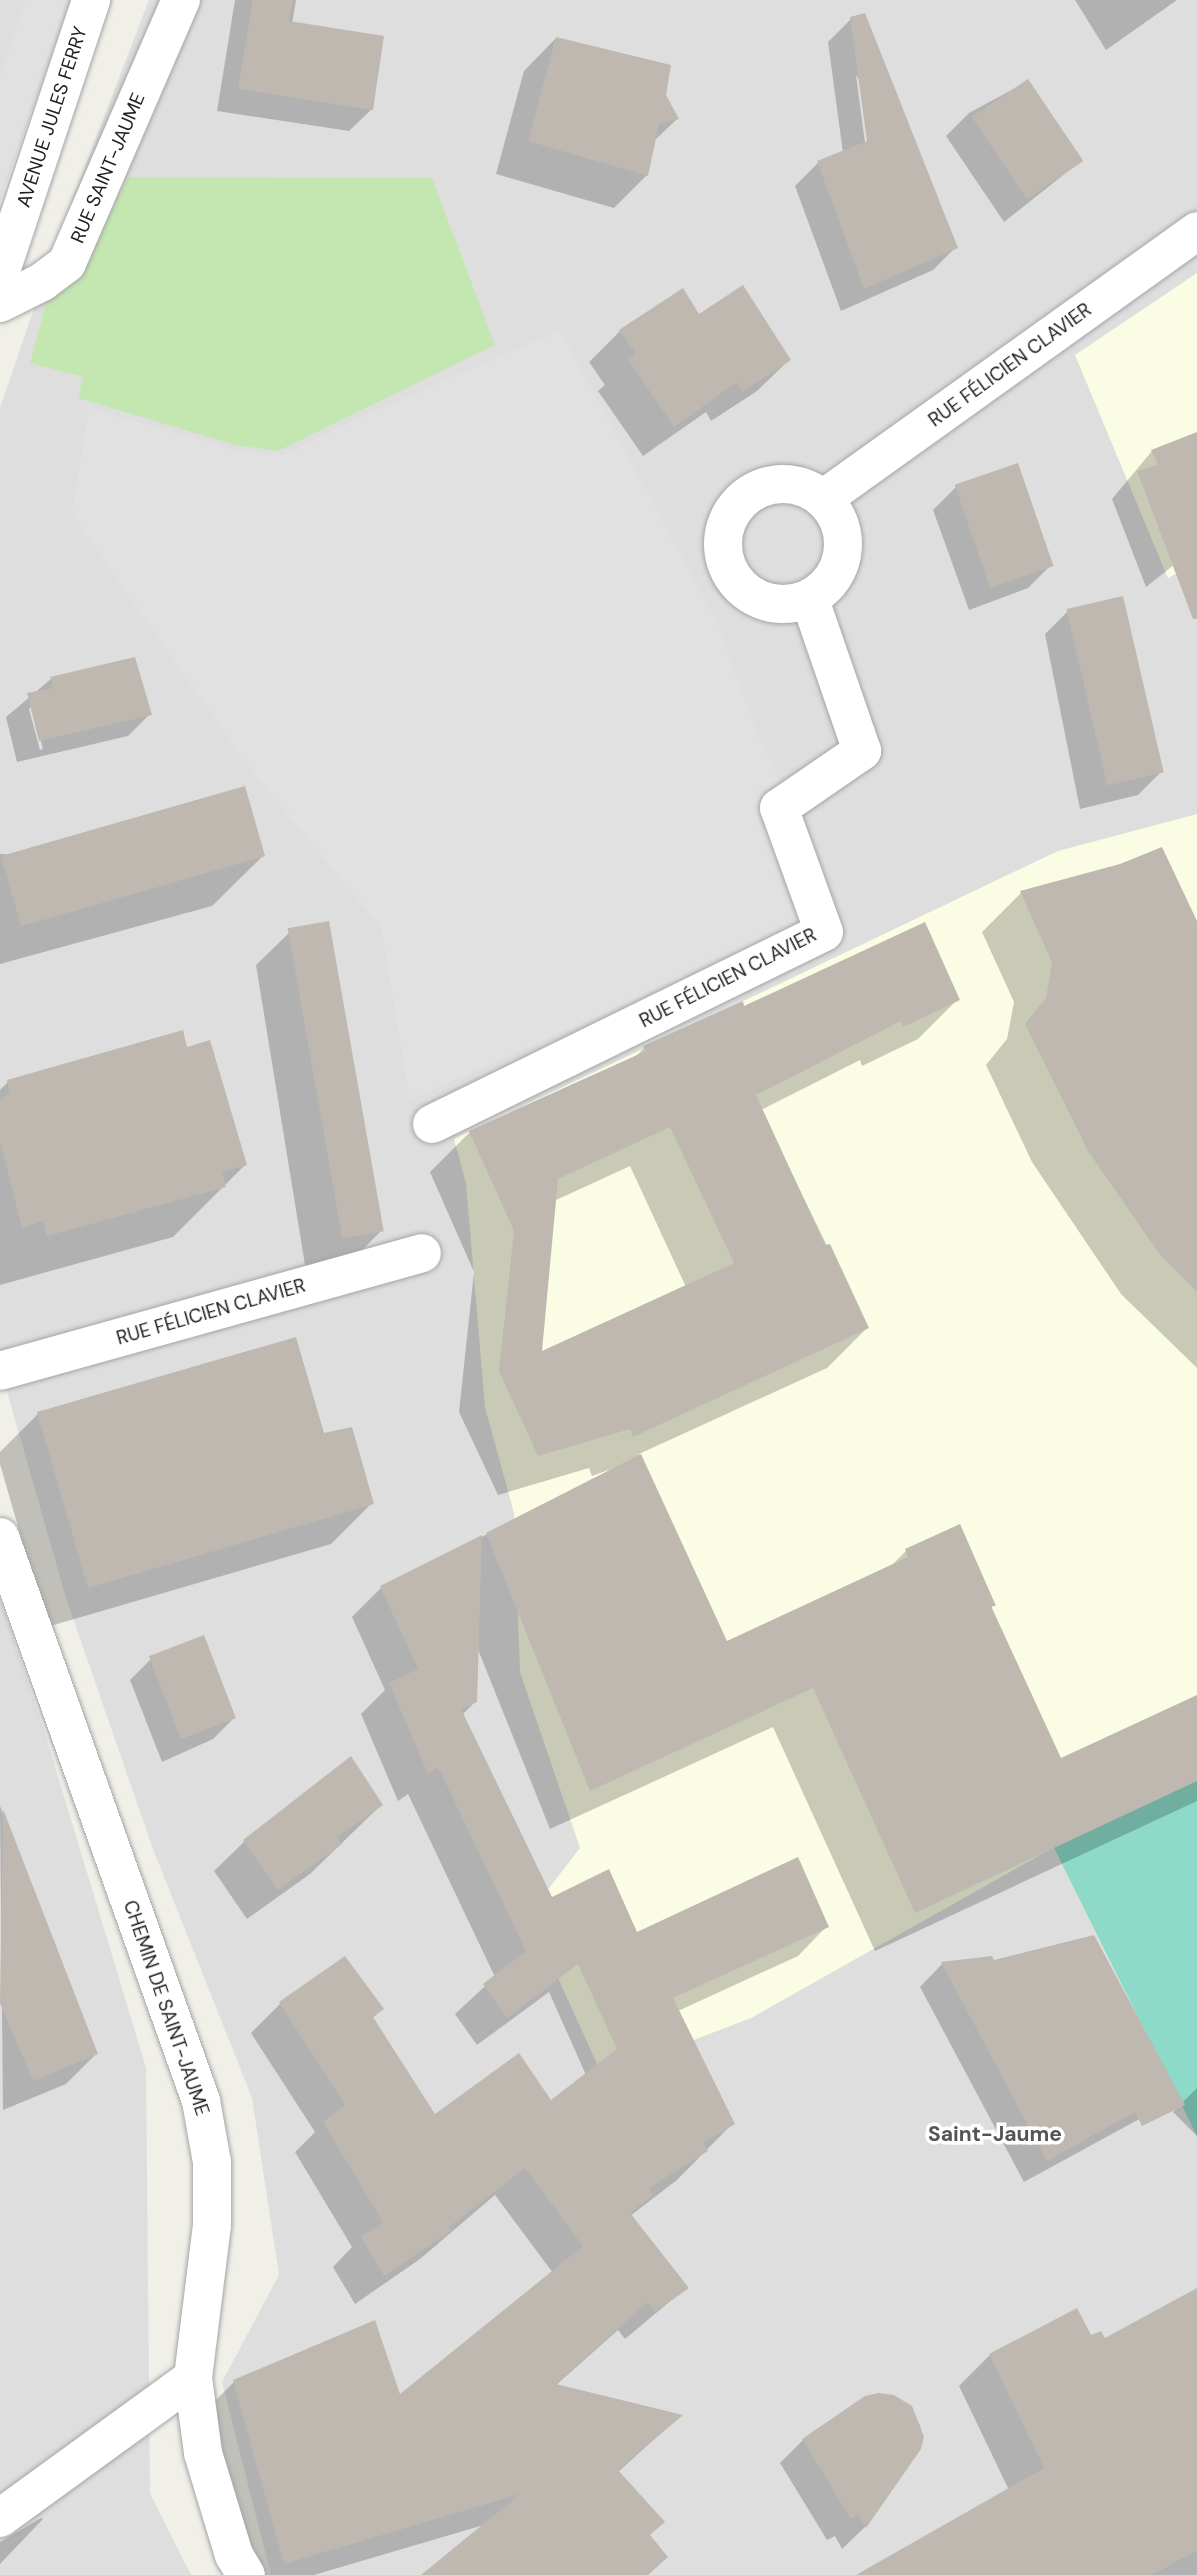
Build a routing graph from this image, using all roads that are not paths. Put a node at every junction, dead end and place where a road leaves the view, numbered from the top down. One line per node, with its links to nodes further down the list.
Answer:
1 (91, 0): 4 (street, AVENUE JULES FERRY)
2 (181, 0): 5 (street, RUE SAINT-JAUME)
3 (1197, 231): 6 (street, RUE FÉLICIEN CLAVIER)
4 (0, 274)
5 (0, 303)
6 (823, 499): 7 (street); 7 (street)
7 (810, 600): 8 (street, RUE FÉLICIEN CLAVIER)
8 (432, 1124)
9 (422, 1253): 10 (street, RUE FÉLICIEN CLAVIER)
10 (0, 1371)
11 (0, 1537): 12 (street, CHEMIN DE SAINT-JAUME)
12 (193, 2378): 13 (street); 14 (street, CHEMIN DE SAINT-JAUME)
13 (0, 2518)
14 (246, 2575)

